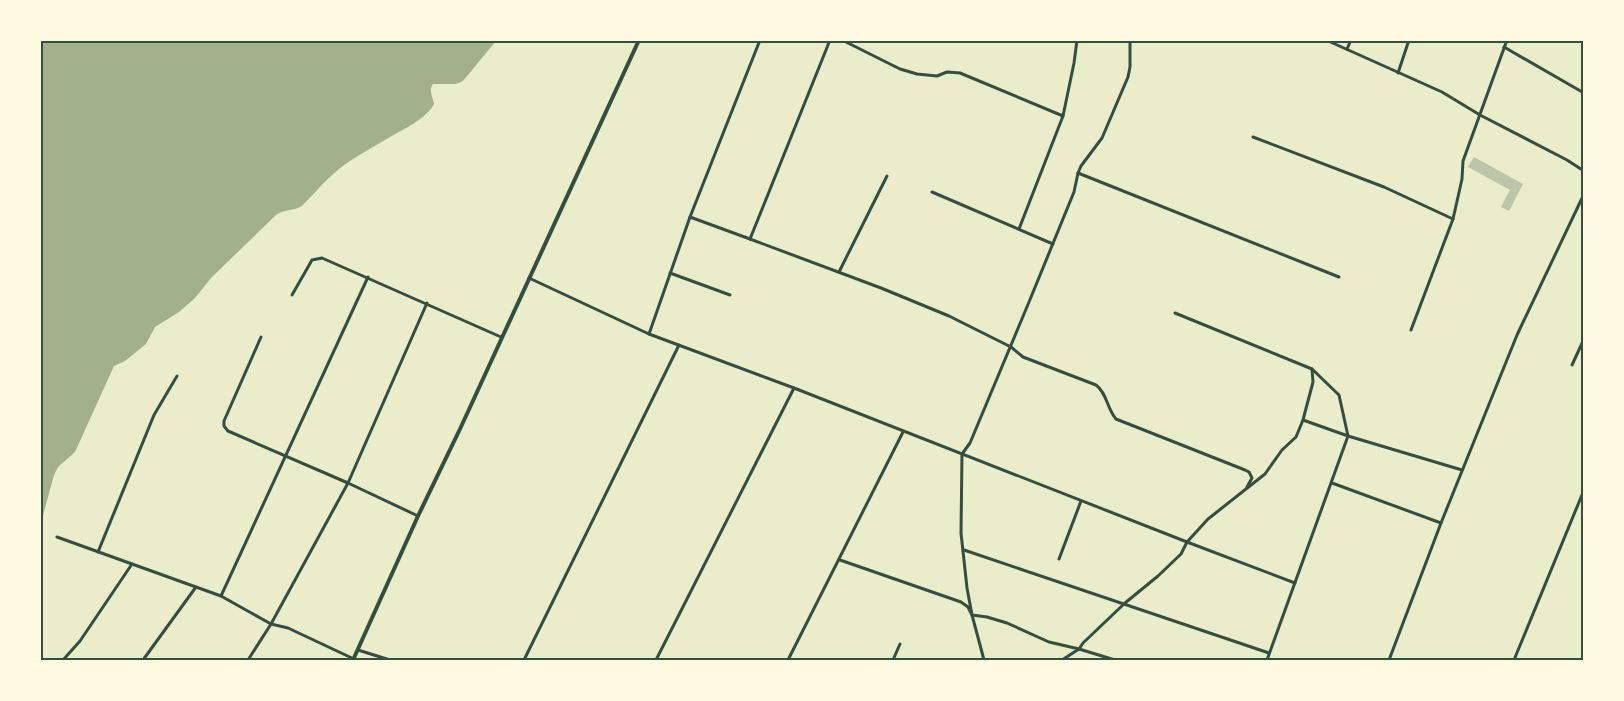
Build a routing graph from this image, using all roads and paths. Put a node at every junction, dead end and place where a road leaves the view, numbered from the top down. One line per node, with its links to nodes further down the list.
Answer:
1 (639, 40): 32 (main road)
2 (759, 40): 23 (street)
3 (830, 40): 26 (street)
4 (842, 40): 16 (street)
5 (1077, 40): 16 (street)
6 (1130, 40): 19 (street)
7 (1326, 40): 12 (street)
8 (1351, 40): 12 (street)
9 (1409, 40): 13 (street)
10 (1507, 40): 11 (street)
11 (1504, 48): 14 (street); 15 (street)
12 (1347, 50): 13 (street)
13 (1398, 72): 15 (street)
14 (1584, 93)
15 (1480, 115): 18 (street); 24 (street)
16 (1063, 116): 25 (street)
17 (1254, 136): 24 (street)
18 (1584, 171)
19 (1078, 173): 27 (street); 31 (street)
20 (887, 176): 28 (street)
21 (932, 192): 25 (street)
22 (1584, 194): 53 (street)
23 (690, 217): 26 (street); 29 (street)
24 (1453, 219): 37 (street)
25 (1019, 229): 27 (street)
26 (750, 239): 28 (street)
27 (1053, 244): 43 (street)
28 (839, 272): 43 (street)
29 (670, 273): 34 (street); 38 (street)
30 (368, 277): 33 (street); 35 (street); 52 (street)
31 (1338, 277)
32 (529, 278): 38 (street); 40 (main road)
33 (292, 295)
34 (730, 295)
35 (427, 303): 40 (street); 54 (street)
36 (1175, 313): 45 (street)
37 (1411, 330)
38 (649, 334): 42 (street)
39 (261, 337): 52 (street)
40 (501, 337): 59 (main road)
41 (1584, 339): 44 (street)
42 (679, 345): 47 (street); 83 (street)
43 (1011, 347): 51 (street); 56 (street)
44 (1572, 365)
45 (1312, 369): 48 (street); 50 (street)
46 (177, 376): 64 (street)
47 (794, 388): 49 (street); 84 (street)
48 (1304, 420): 50 (street); 56 (street)
49 (904, 431): 51 (street); 66 (street)
50 (1348, 436): 53 (street); 55 (street)
51 (962, 454): 58 (street); 63 (street)
52 (286, 456): 54 (street); 70 (street)
53 (1462, 470): 60 (street)
54 (348, 483): 59 (street); 73 (street)
55 (1332, 483): 60 (street); 68 (street)
56 (1247, 487): 62 (street)
57 (1584, 490): 92 (street)
58 (1081, 501): 62 (street); 65 (street)
59 (418, 516): 76 (main road)
60 (1441, 523): 91 (street)
61 (57, 537): 64 (street)
62 (1186, 542): 68 (street); 71 (street)
63 (963, 550): 71 (street); 72 (street)
64 (98, 552): 67 (street)
65 (1059, 559)
66 (840, 560): 72 (street); 85 (street)
67 (132, 564): 69 (street); 78 (street)
68 (1295, 583): 77 (street)
69 (196, 586): 70 (street); 79 (street)
70 (221, 596): 73 (street)
71 (1125, 603): 75 (street); 77 (street)
72 (972, 615): 75 (street); 87 (street)
73 (271, 624): 80 (street); 81 (street)
74 (900, 644): 86 (street)
75 (1079, 649): 88 (street); 89 (street)
76 (358, 650): 81 (main road); 82 (street)
77 (1269, 653): 90 (street)
78 (63, 660)
79 (143, 660)
80 (248, 660)
81 (353, 660)
82 (390, 660)
83 (524, 660)
84 (656, 660)
85 (788, 660)
86 (893, 660)
87 (984, 660)
88 (1062, 660)
89 (1115, 660)
90 (1267, 660)
91 (1389, 660)
92 (1514, 660)

